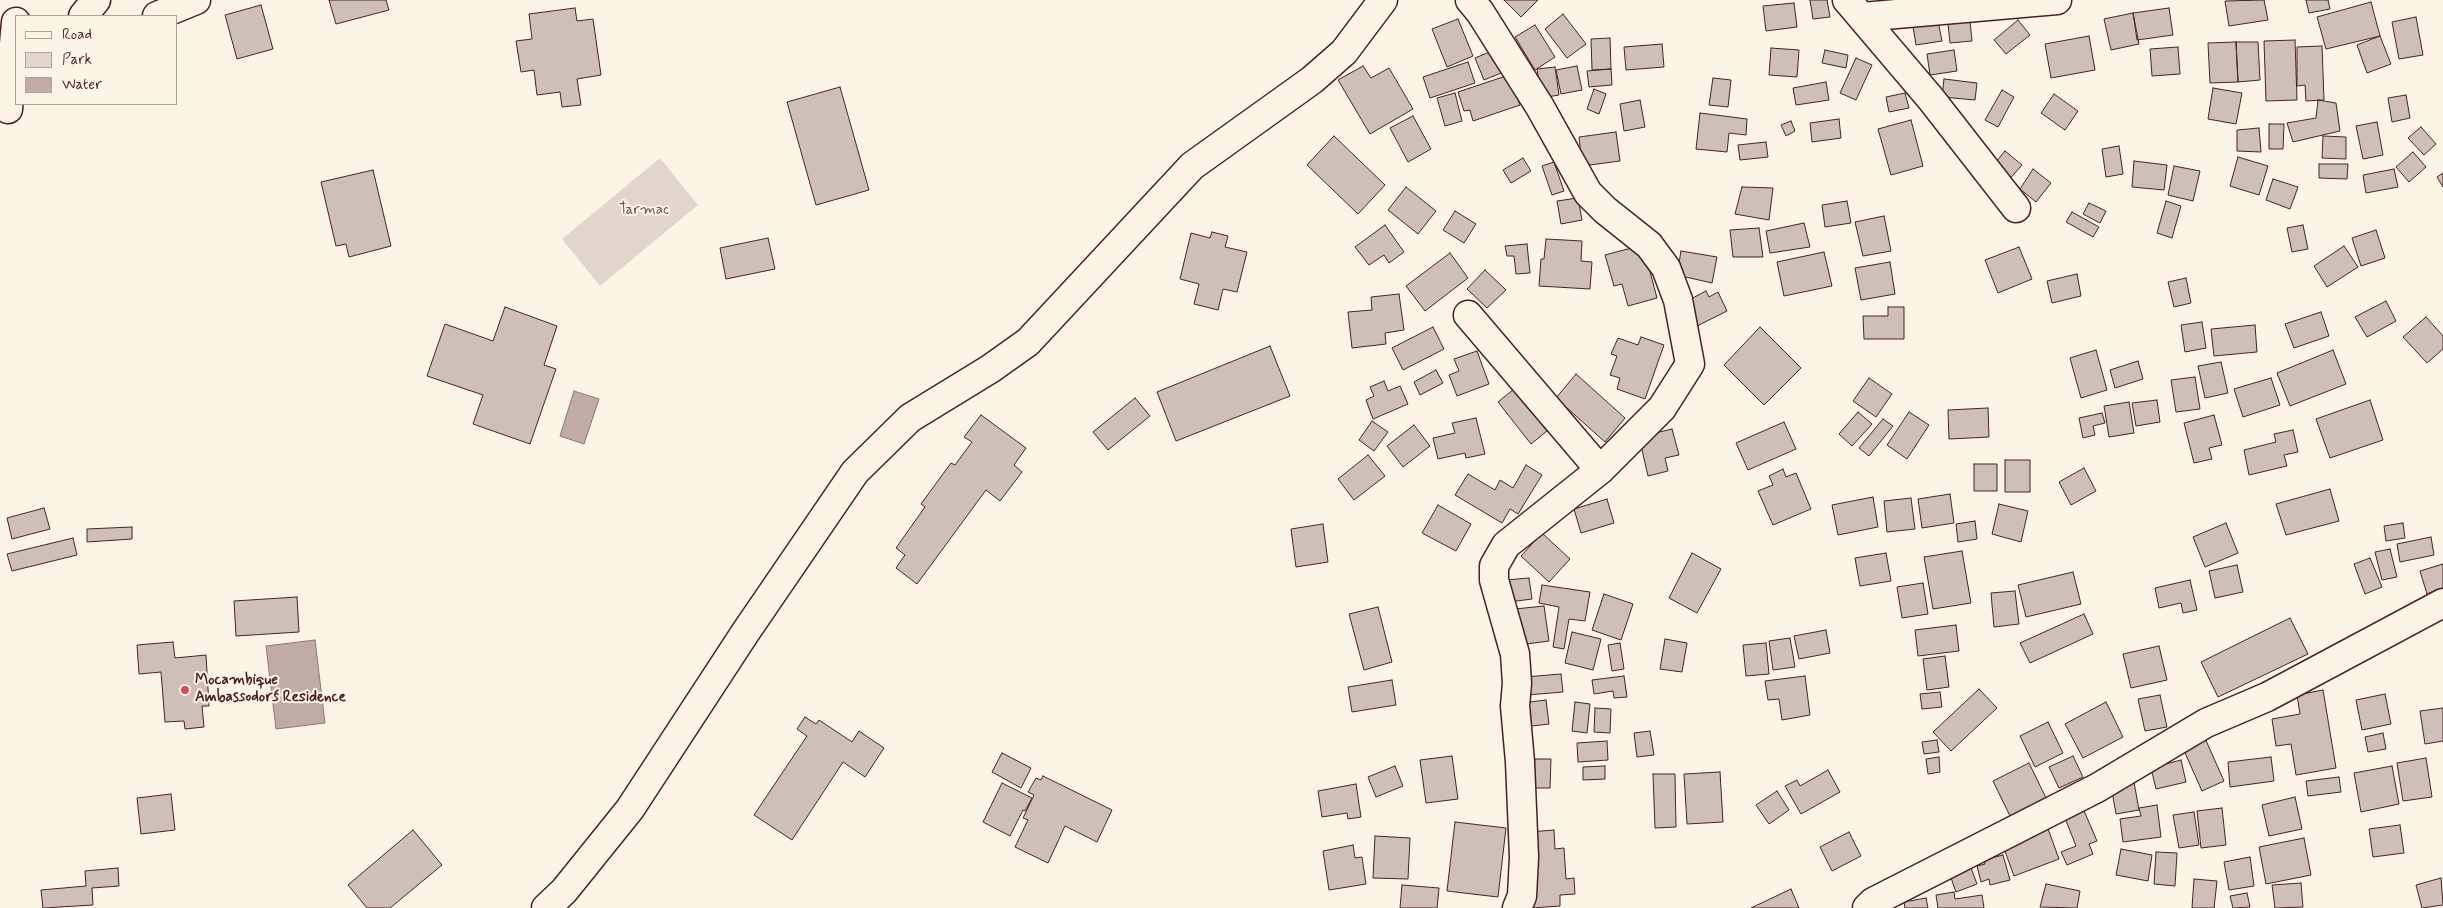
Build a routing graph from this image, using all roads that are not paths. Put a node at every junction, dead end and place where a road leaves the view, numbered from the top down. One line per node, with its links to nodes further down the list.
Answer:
1 (18, 0): 8 (street)
2 (96, 0): 9 (street)
3 (196, 0): 10 (street)
4 (1383, 0): 17 (street)
5 (1470, 0): 15 (street)
6 (2057, 0): 7 (street)
7 (1855, 9): 13 (street)
8 (17, 15)
9 (85, 15)
10 (159, 15)
11 (15, 33): 12 (street)
12 (8, 111)
13 (2016, 208)
14 (1468, 315): 15 (street)
15 (1600, 470): 18 (street)
16 (2443, 603): 19 (street)
17 (546, 908)
18 (1517, 908)
19 (1868, 908)

